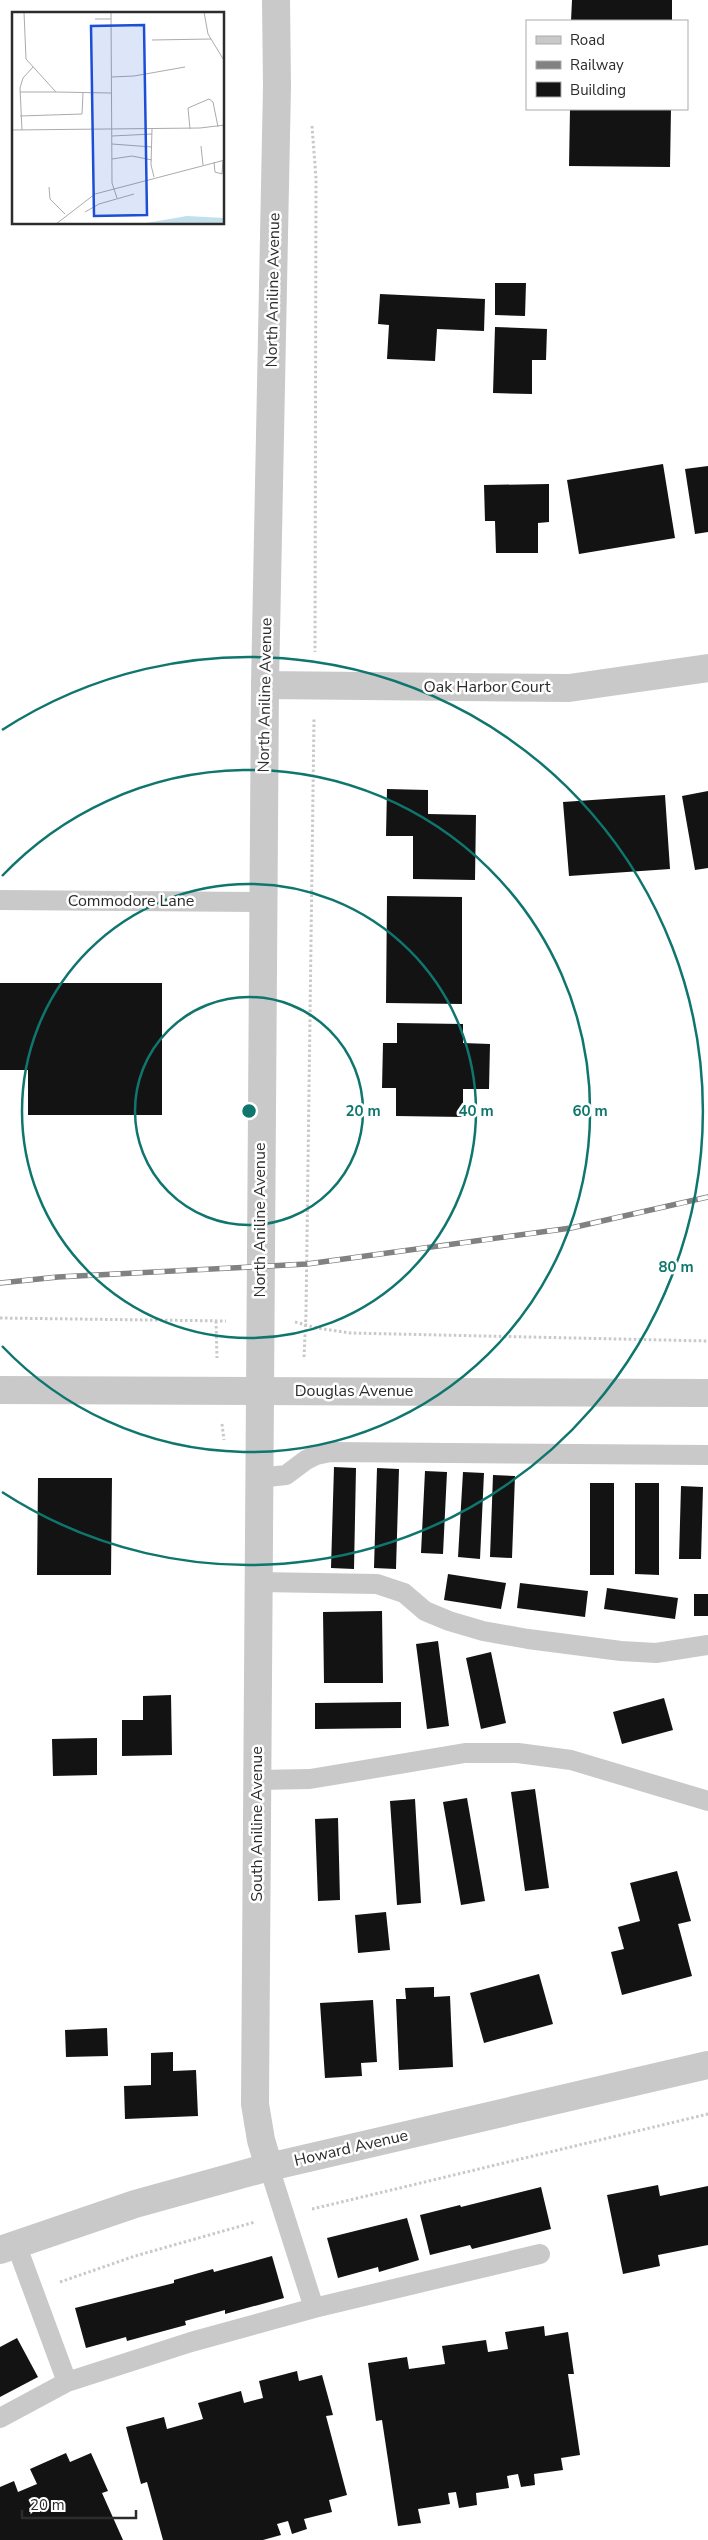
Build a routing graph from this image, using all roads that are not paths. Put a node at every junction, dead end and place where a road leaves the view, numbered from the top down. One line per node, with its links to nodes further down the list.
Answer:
1 (276, 0): 3 (street, North Aniline Avenue)
2 (708, 668): 3 (street, Oak Harbor Court)
3 (264, 685): 5 (street, North Aniline Avenue)
4 (0, 900): 5 (lane, Commodore Lane)
5 (263, 902): 7 (street, North Aniline Avenue)
6 (0, 1390): 7 (street, Douglas Avenue)
7 (259, 1390): 8 (street, Douglas Avenue); 10 (street, South Aniline Avenue)
8 (708, 1394)
9 (708, 1455): 10 (lane)
10 (258, 1478): 11 (street, South Aniline Avenue)
11 (259, 1582): 12 (lane); 13 (street, South Aniline Avenue)
12 (708, 1645)
13 (258, 1780): 14 (lane); 16 (street, South Aniline Avenue)
14 (708, 1802)
15 (708, 2064): 16 (street, Howard Avenue)
16 (269, 2168): 17 (street, Howard Avenue); 19 (lane)
17 (8, 2247): 20 (lane)
18 (540, 2254): 19 (lane)
19 (314, 2308): 20 (lane)
20 (67, 2382): 21 (lane)
21 (0, 2418)

